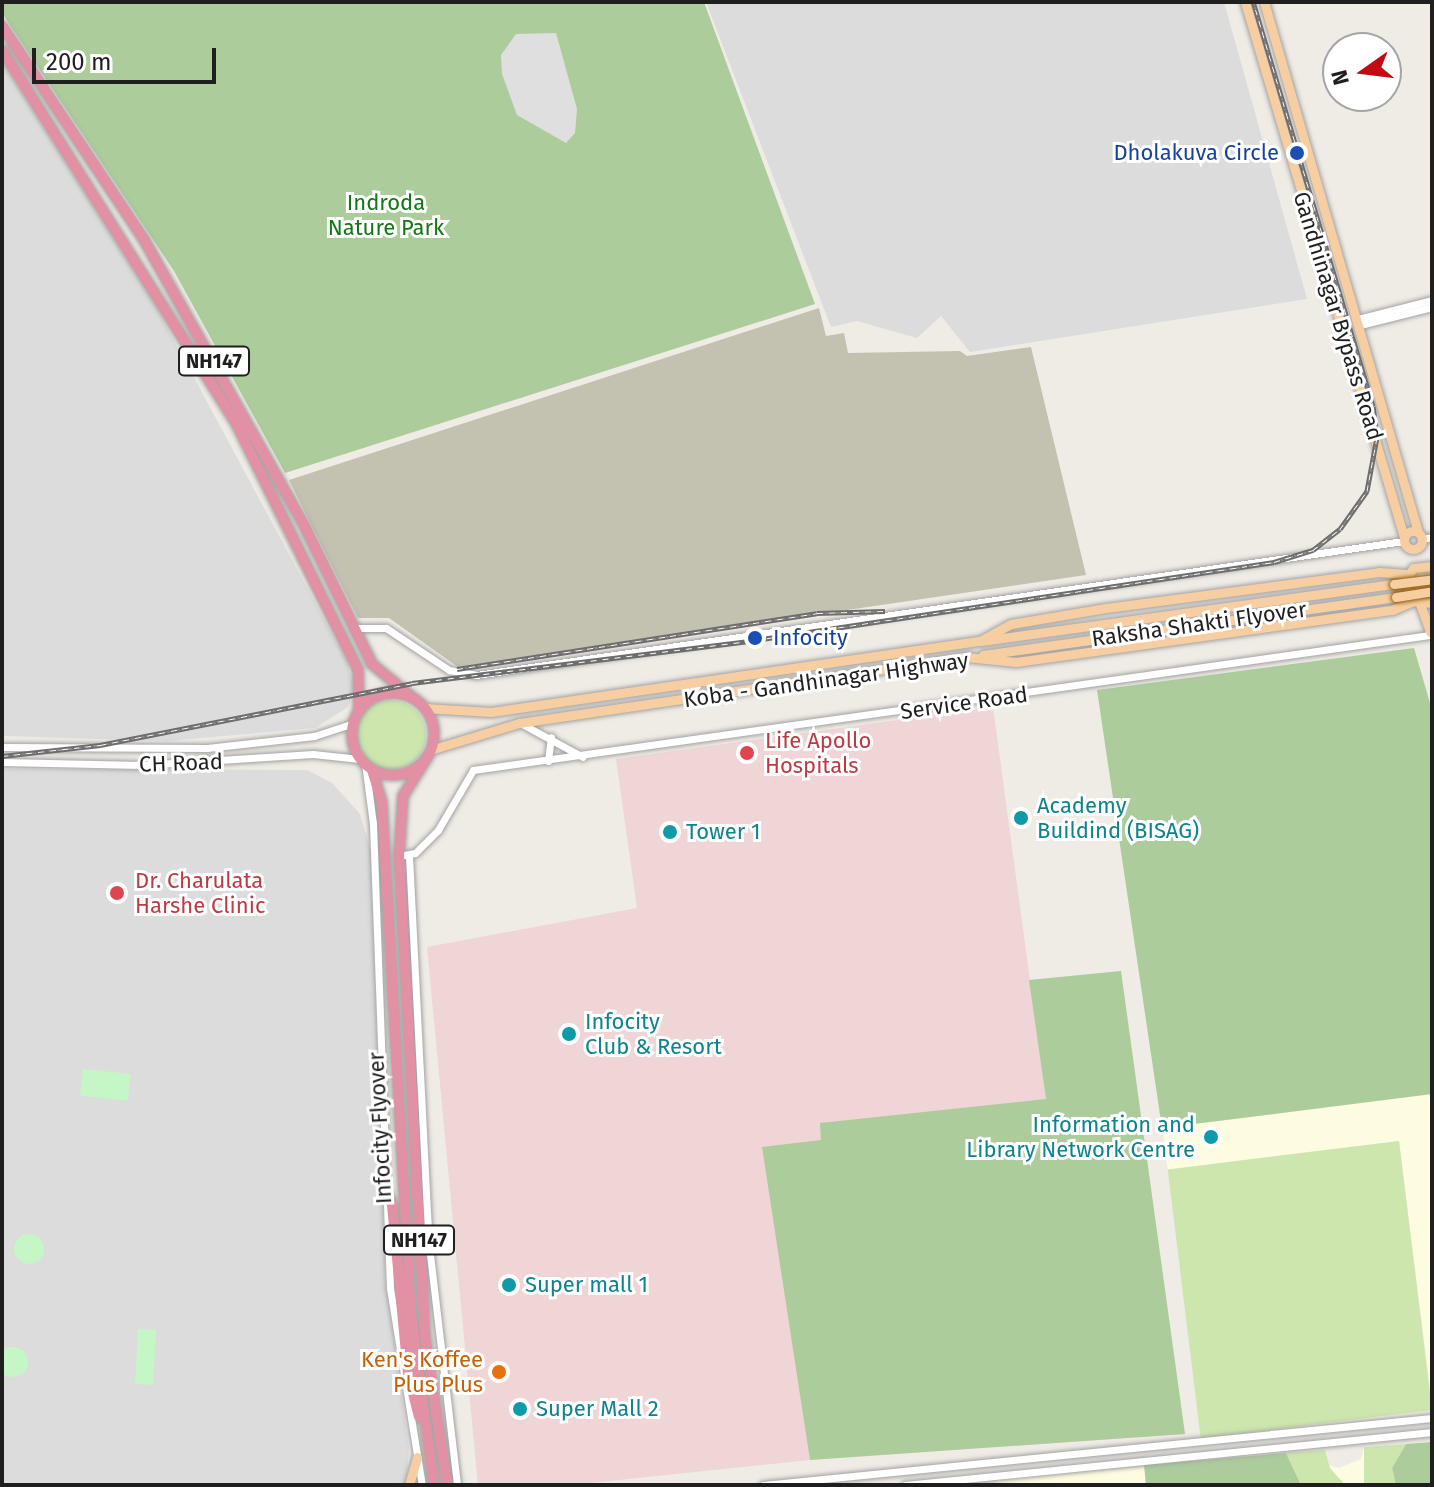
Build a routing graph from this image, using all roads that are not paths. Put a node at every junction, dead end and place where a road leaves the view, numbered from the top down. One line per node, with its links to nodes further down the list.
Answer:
1 (1245, 2): 9 (main road, Gandhinagar Bypass Road)
2 (1264, 2): 7 (main road, Gandhinagar Bypass Road)
3 (2, 26): 16 (highway, NH147)
4 (2, 50): 22 (highway, NH147)
5 (1432, 300): 7 (street)
6 (1432, 307): 7 (street)
7 (1359, 322): 8 (main road, Gandhinagar Bypass Road)
8 (1423, 537): 9 (main road); 9 (main road); 10 (main road, Gandhinagar Bypass Road)
9 (1405, 541): 11 (main road, Gandhinagar Bypass Road); 16 (street)
10 (1431, 566): 11 (main road, Koba - Gandhinagar Highway)
11 (1410, 571): 14 (main road, Gandhinagar Bypass Road); 18 (main road, Koba - Gandhinagar Highway)
12 (1432, 579): 18 (main road, Raksha Shakti Flyover, bridge)
13 (1432, 591): 19 (main road, Raksha Shakti Flyover, bridge)
14 (1417, 603): 15 (main road, Koba - Gandhinagar Highway); 17 (main road); 19 (main road, Koba - Gandhinagar Highway)
15 (1432, 603)
16 (354, 628): 20 (highway, NH147)
17 (1431, 634): 28 (street, Service Road)
18 (980, 641): 21 (main road, Koba - Gandhinagar Highway)
19 (967, 657): 24 (main road, Koba - Gandhinagar Highway)
20 (414, 699): 21 (highway, NH147); 22 (highway)
21 (424, 708): 27 (highway)
22 (359, 712): 23 (highway, NH147)
23 (354, 723): 26 (street, CH Road); 31 (highway, NH147)
24 (519, 723): 25 (street); 27 (main road, Koba - Gandhinagar Highway)
25 (551, 737): 28 (street); 30 (street)
26 (2, 747)
27 (429, 753): 31 (highway); 32 (highway, NH147)
28 (583, 757): 30 (street, Service Road)
29 (2, 762): 31 (street, CH Road)
30 (546, 762): 32 (street, Service Road)
31 (366, 764): 33 (street); 38 (highway, Infocity Flyover / NH147)
32 (404, 856): 47 (highway, Infocity Flyover / NH147); 48 (street)
33 (385, 1189): 38 (highway); 39 (street)
34 (1432, 1418): 35 (street)
35 (1340, 1428): 37 (street); 40 (street)
36 (1432, 1432): 37 (street)
37 (1342, 1440): 42 (street)
38 (427, 1442): 46 (highway, Infocity Flyover / NH147)
39 (417, 1457): 44 (main road); 45 (street)
40 (1036, 1458): 41 (street); 42 (street)
41 (991, 1463): 43 (street); 49 (street)
42 (1038, 1473): 43 (street)
43 (992, 1476): 50 (street)
44 (409, 1485)
45 (422, 1485)
46 (434, 1485)
47 (447, 1485)
48 (457, 1485)
49 (763, 1485)
50 (905, 1485)

